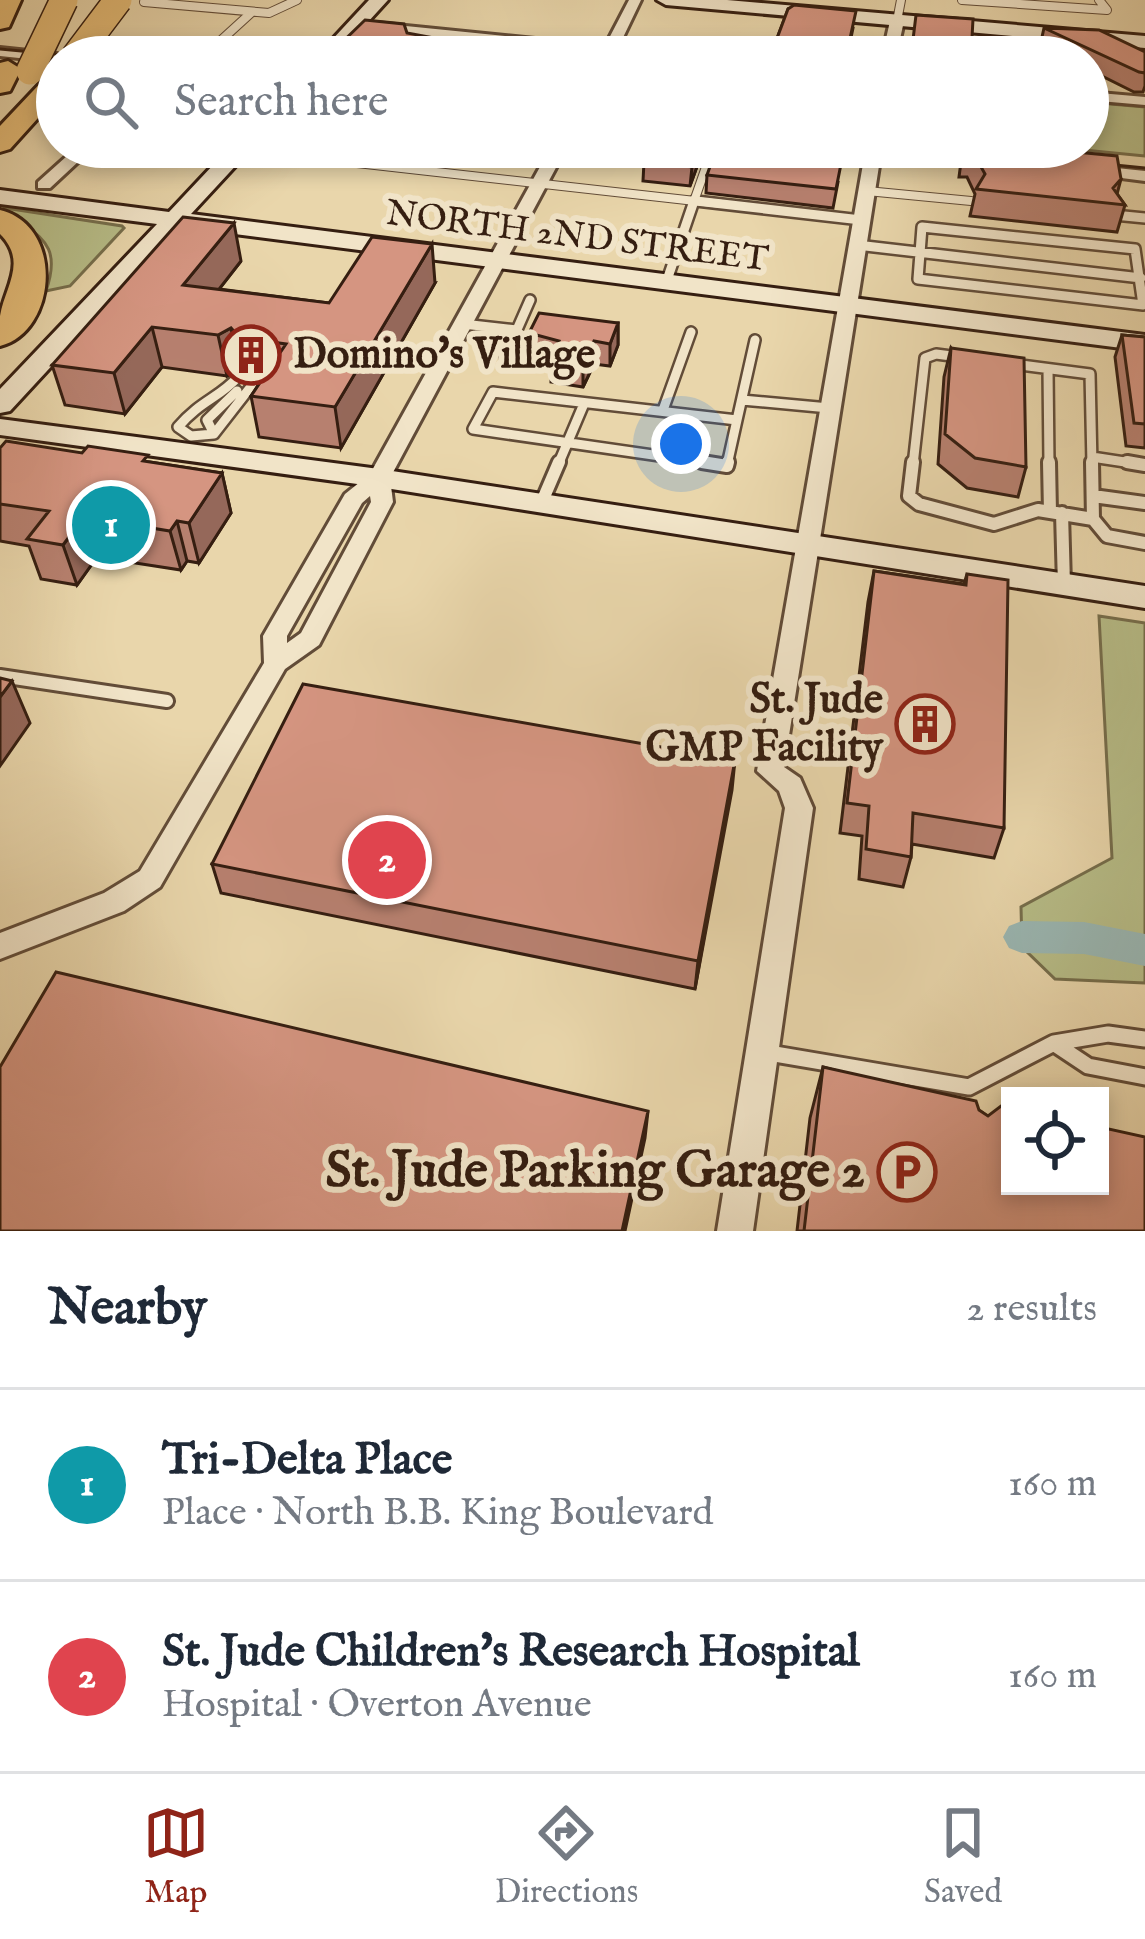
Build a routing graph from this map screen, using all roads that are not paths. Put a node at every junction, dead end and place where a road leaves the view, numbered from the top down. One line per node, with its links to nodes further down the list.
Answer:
1 (9, 0): 15 (highway)
2 (43, 0): 36 (highway)
3 (64, 0): 19 (highway, bridge)
4 (297, 0): 12 (lane)
5 (379, 0): 16 (street)
6 (635, 0): 24 (street)
7 (666, 0): 14 (street)
8 (902, 0): 14 (lane)
9 (962, 0): 10 (lane)
10 (1099, 0)
11 (131, 1): 12 (lane); 20 (highway, bridge)
12 (252, 12): 21 (lane)
13 (1132, 20): 18 (street)
14 (897, 21): 17 (street); 25 (street)
15 (0, 22)
16 (355, 25): 22 (street); 23 (street)
17 (1029, 32): 18 (street); 26 (lane)
18 (1071, 35): 27 (street); 28 (street)
19 (46, 36)
20 (96, 36)
21 (226, 36)
22 (345, 36)
23 (451, 36)
24 (617, 36)
25 (894, 36)
26 (1029, 36)
27 (1074, 36)
28 (1082, 36)
29 (1109, 39): 30 (street)
30 (1145, 42)
31 (1109, 48): 35 (street)
32 (0, 52): 34 (street)
33 (36, 55): 40 (highway, bridge)
34 (36, 56)
35 (1145, 61)
36 (0, 85)
37 (1109, 98): 38 (street)
38 (1145, 101)
39 (36, 104): 41 (highway)
40 (0, 125)
41 (0, 143)
42 (1109, 157): 43 (street)
43 (1145, 161)
44 (63, 168): 53 (street)
45 (223, 168): 62 (street)
46 (411, 168): 52 (lane)
47 (547, 168): 52 (street)
48 (706, 168): 57 (lane)
49 (871, 168): 54 (street)
50 (1059, 168): 51 (street)
51 (1145, 176)
52 (539, 183): 57 (lane); 65 (street)
53 (44, 185)
54 (867, 191): 56 (lane); 61 (street)
55 (0, 197): 62 (street, NORTH 2ND STREET)
56 (971, 201)
57 (694, 202): 61 (lane); 67 (lane)
58 (1114, 215): 59 (lane)
59 (1145, 218)
60 (0, 219): 73 (highway)
61 (861, 220): 63 (street)
62 (175, 221): 65 (street, NORTH 2ND STREET); 82 (street)
63 (856, 245): 64 (lane); 69 (street)
64 (920, 252): 66 (lane); 66 (lane); 66 (lane)
65 (496, 263): 67 (street, NORTH 2ND STREET); 70 (street)
66 (1142, 278)
67 (666, 284): 69 (street, NORTH 2ND STREET)
68 (530, 300): 71 (lane)
69 (846, 305): 75 (street, NORTH 2ND STREET); 84 (street)
70 (463, 324): 71 (lane); 92 (street)
71 (517, 330): 76 (lane)
72 (691, 332): 85 (lane)
73 (0, 335)
74 (755, 340): 81 (lane)
75 (1145, 344)
76 (505, 357)
77 (1048, 369): 90 (lane); 96 (lane); 96 (lane)
78 (238, 377): 80 (lane)
79 (256, 380): 80 (lane)
80 (236, 390): 89 (lane); 89 (lane)
81 (742, 400): 84 (lane); 86 (lane)
82 (0, 405)
83 (583, 406): 85 (lane); 88 (lane); 88 (lane)
84 (829, 409): 99 (street)
85 (663, 410): 86 (lane)
86 (738, 420): 88 (lane)
87 (0, 427): 89 (street)
88 (567, 442): 95 (lane)
89 (185, 444): 92 (street)
90 (1092, 457): 91 (lane); 93 (lane)
91 (1145, 465)
92 (379, 478): 95 (street); 104 (street)
93 (1093, 496): 94 (lane); 97 (lane)
94 (1145, 503)
95 (541, 504): 99 (street)
96 (1056, 513): 97 (lane); 100 (lane)
97 (1093, 518): 98 (lane)
98 (1145, 543)
99 (809, 547): 100 (street); 107 (street)
100 (1064, 585): 101 (street)
101 (1145, 597)
102 (0, 676): 103 (lane)
103 (167, 701)
104 (0, 946)
105 (1145, 1040): 106 (lane)
106 (1054, 1043): 108 (lane); 109 (lane)
107 (761, 1052): 109 (lane); 111 (street)
108 (1145, 1077)
109 (969, 1087): 110 (lane)
110 (969, 1109)
111 (735, 1231)

